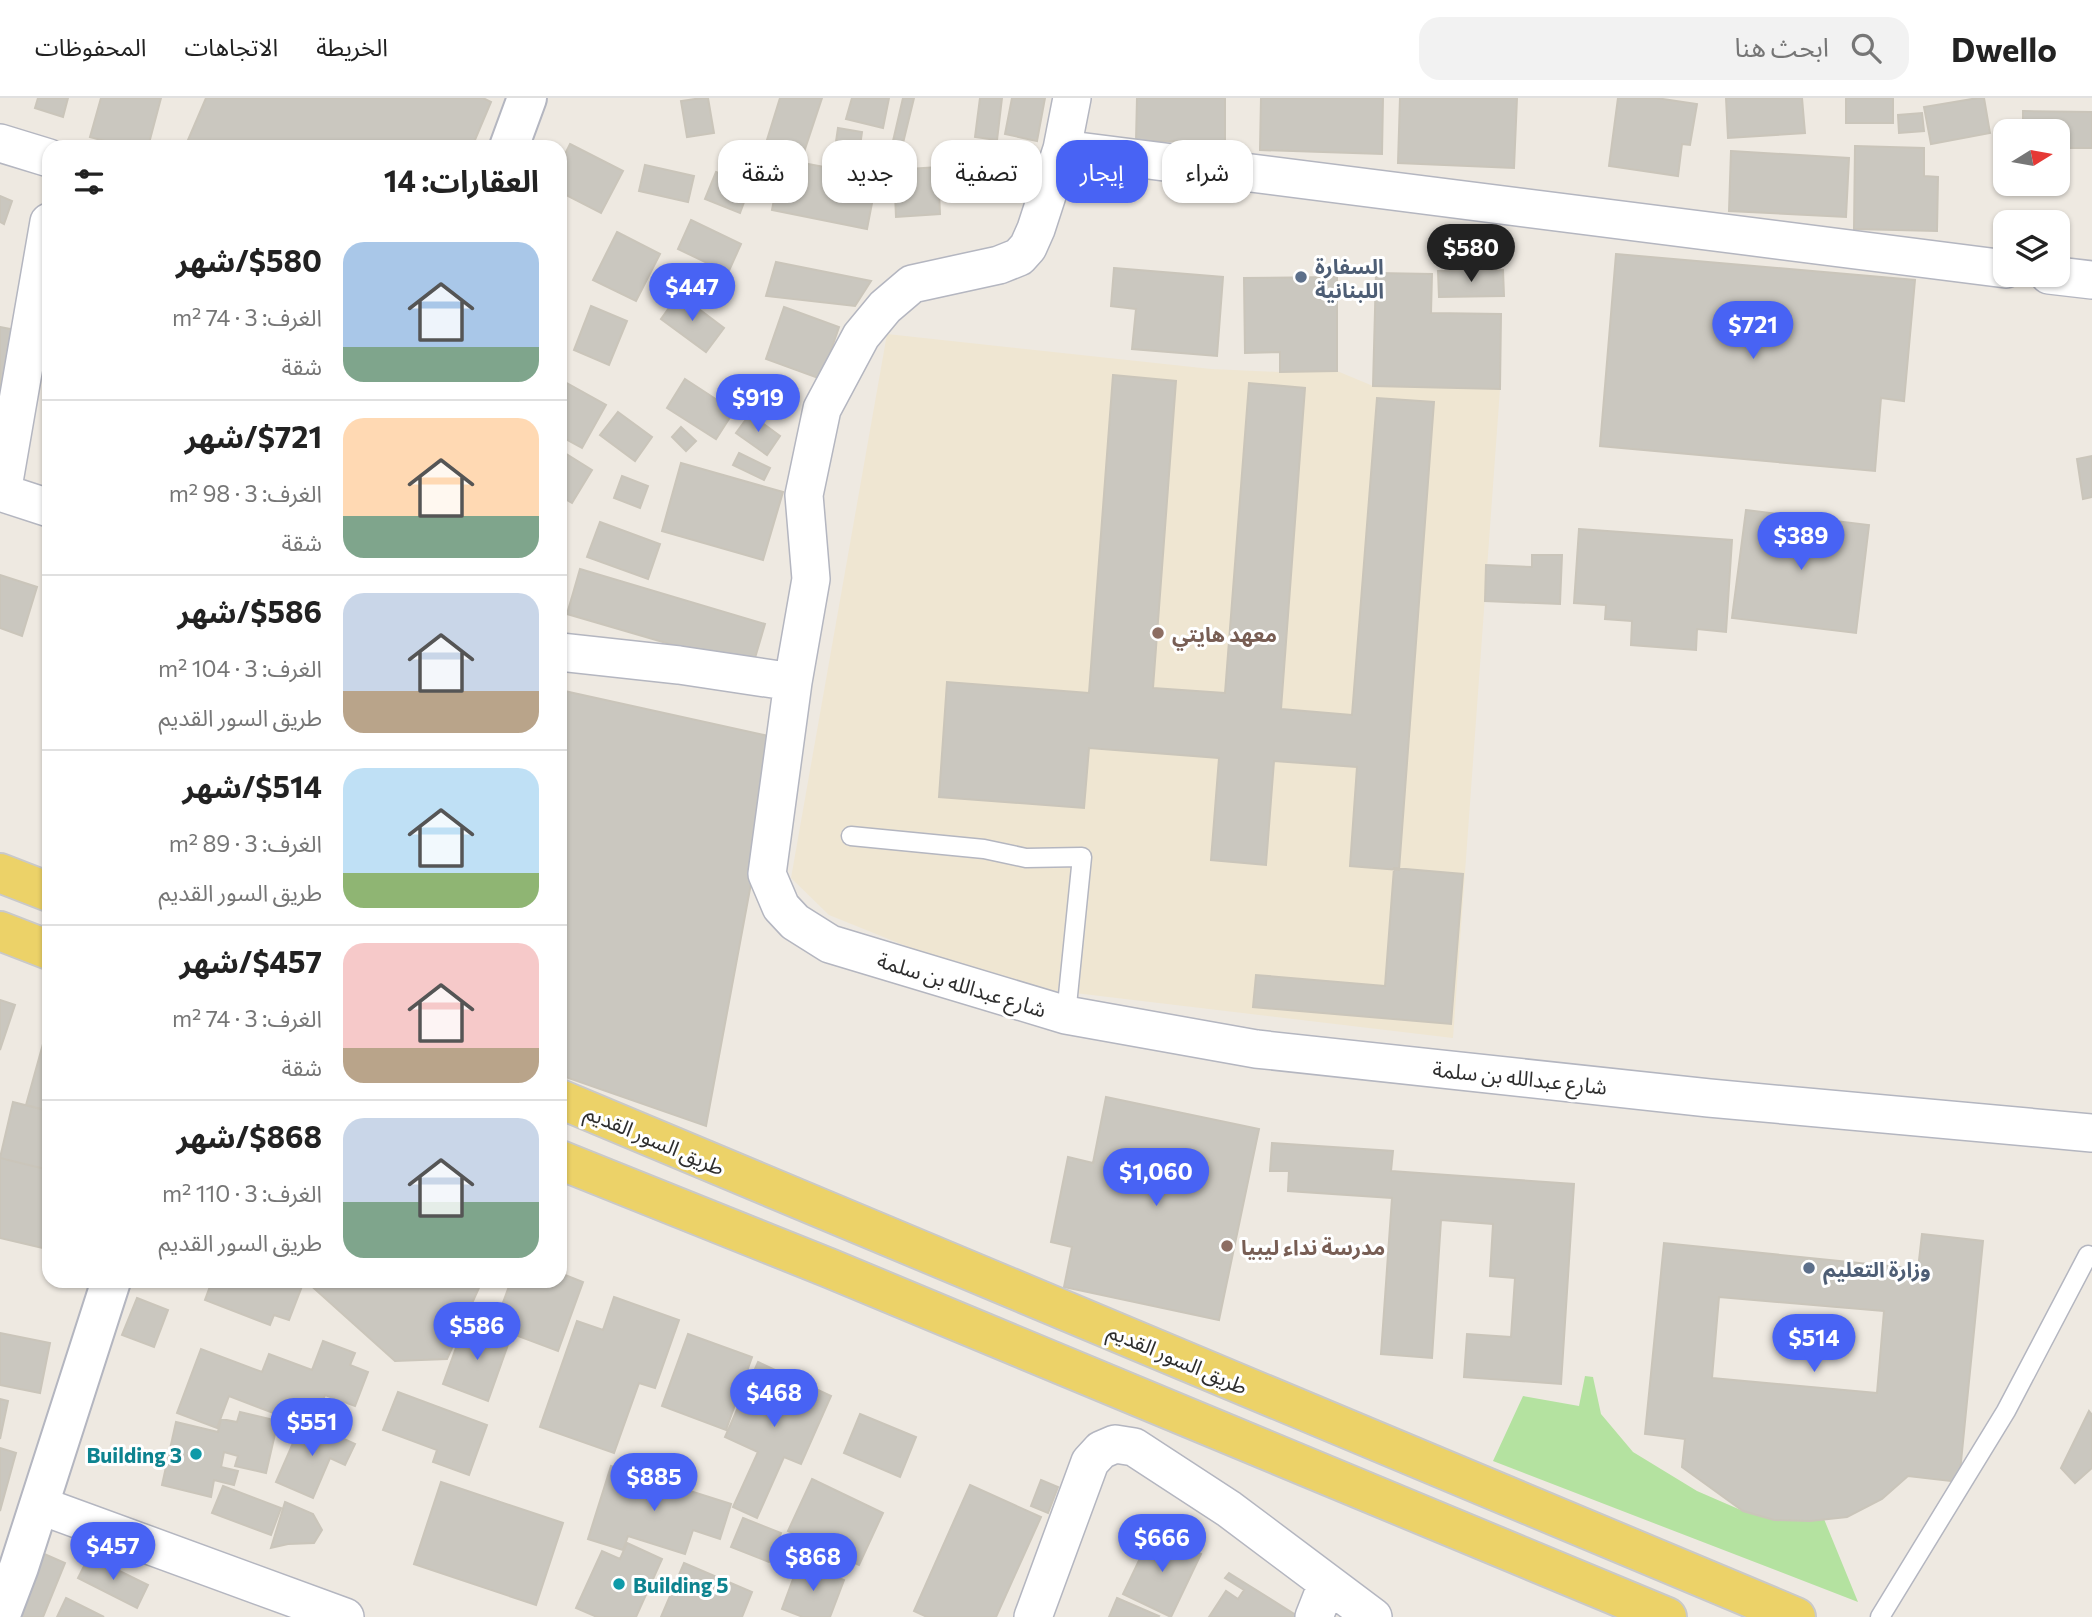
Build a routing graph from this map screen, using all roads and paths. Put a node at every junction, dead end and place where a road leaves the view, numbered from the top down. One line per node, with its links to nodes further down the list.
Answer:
1 (527, 98): 3 (main road)
2 (1072, 98): 4 (street, شارع عبدالله بن سلمة)
3 (512, 140)
4 (1064, 140)
5 (0, 143): 6 (street)
6 (42, 156)
7 (1148, 160): 10 (street)
8 (1056, 167): 16 (street, شارع عبدالله بن سلمة)
9 (42, 262): 13 (street)
10 (1993, 267)
11 (2070, 277): 12 (street)
12 (2092, 280)
13 (1, 493): 14 (street)
14 (42, 506)
15 (567, 653): 16 (street)
16 (793, 682): 22 (street, شارع عبدالله بن سلمة)
17 (851, 836): 22 (lane)
18 (0, 873): 19 (main road)
19 (42, 889)
20 (0, 931): 21 (main road)
21 (42, 947)
22 (1066, 1015): 24 (street, شارع عبدالله بن سلمة)
23 (567, 1102): 26 (main road, طريق السور القديم)
24 (2092, 1133)
25 (567, 1163): 28 (main road)
26 (852, 1221): 28 (main road); 38 (main road, طريق السور القديم)
27 (2088, 1255): 39 (lane)
28 (829, 1268): 37 (main road)
29 (109, 1288): 30 (main road)
30 (39, 1505): 31 (main road); 34 (street)
31 (9, 1564): 33 (main road)
32 (1321, 1600): 35 (street); 36 (street)
33 (1, 1617)
34 (345, 1617)
35 (1032, 1617)
36 (1373, 1617)
37 (1667, 1617)
38 (1796, 1617)
39 (1880, 1617)

